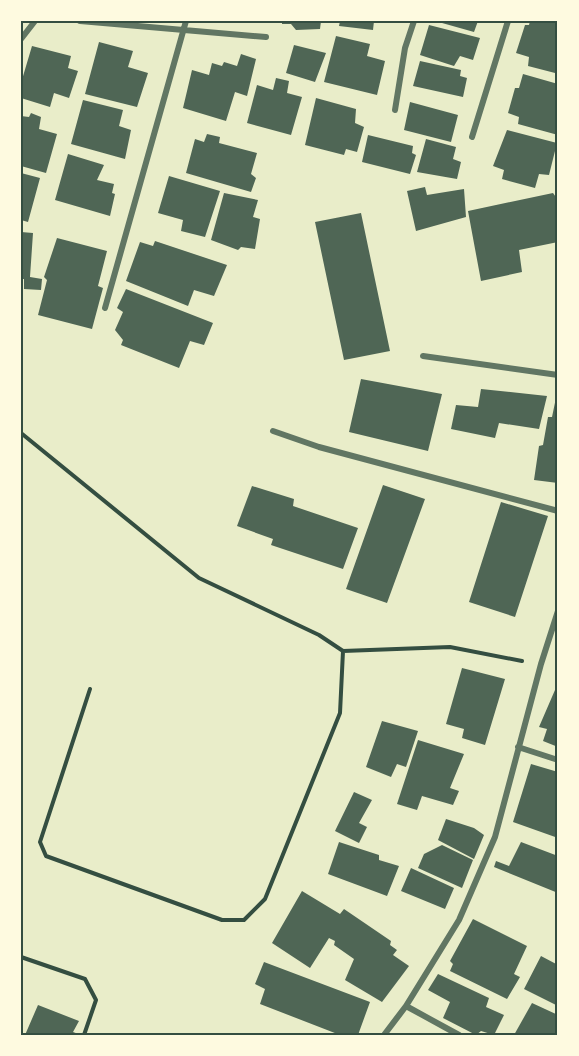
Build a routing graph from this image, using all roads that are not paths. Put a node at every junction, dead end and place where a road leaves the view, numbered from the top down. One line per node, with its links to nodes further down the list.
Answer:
1 (35, 21): 8 (street)
2 (80, 21): 6 (street)
3 (186, 21): 6 (street)
4 (414, 21): 9 (street)
5 (508, 21): 10 (street)
6 (183, 29): 7 (street); 11 (street)
7 (266, 37)
8 (21, 39)
9 (395, 110)
10 (472, 137)
11 (105, 308)
12 (423, 356): 13 (street)
13 (558, 375)
14 (273, 431): 15 (street)
15 (558, 511)
16 (558, 610): 17 (street)
17 (518, 747): 18 (street); 19 (street)
18 (558, 760)
19 (406, 1006): 20 (street); 21 (street)
20 (384, 1035)
21 (459, 1035)

